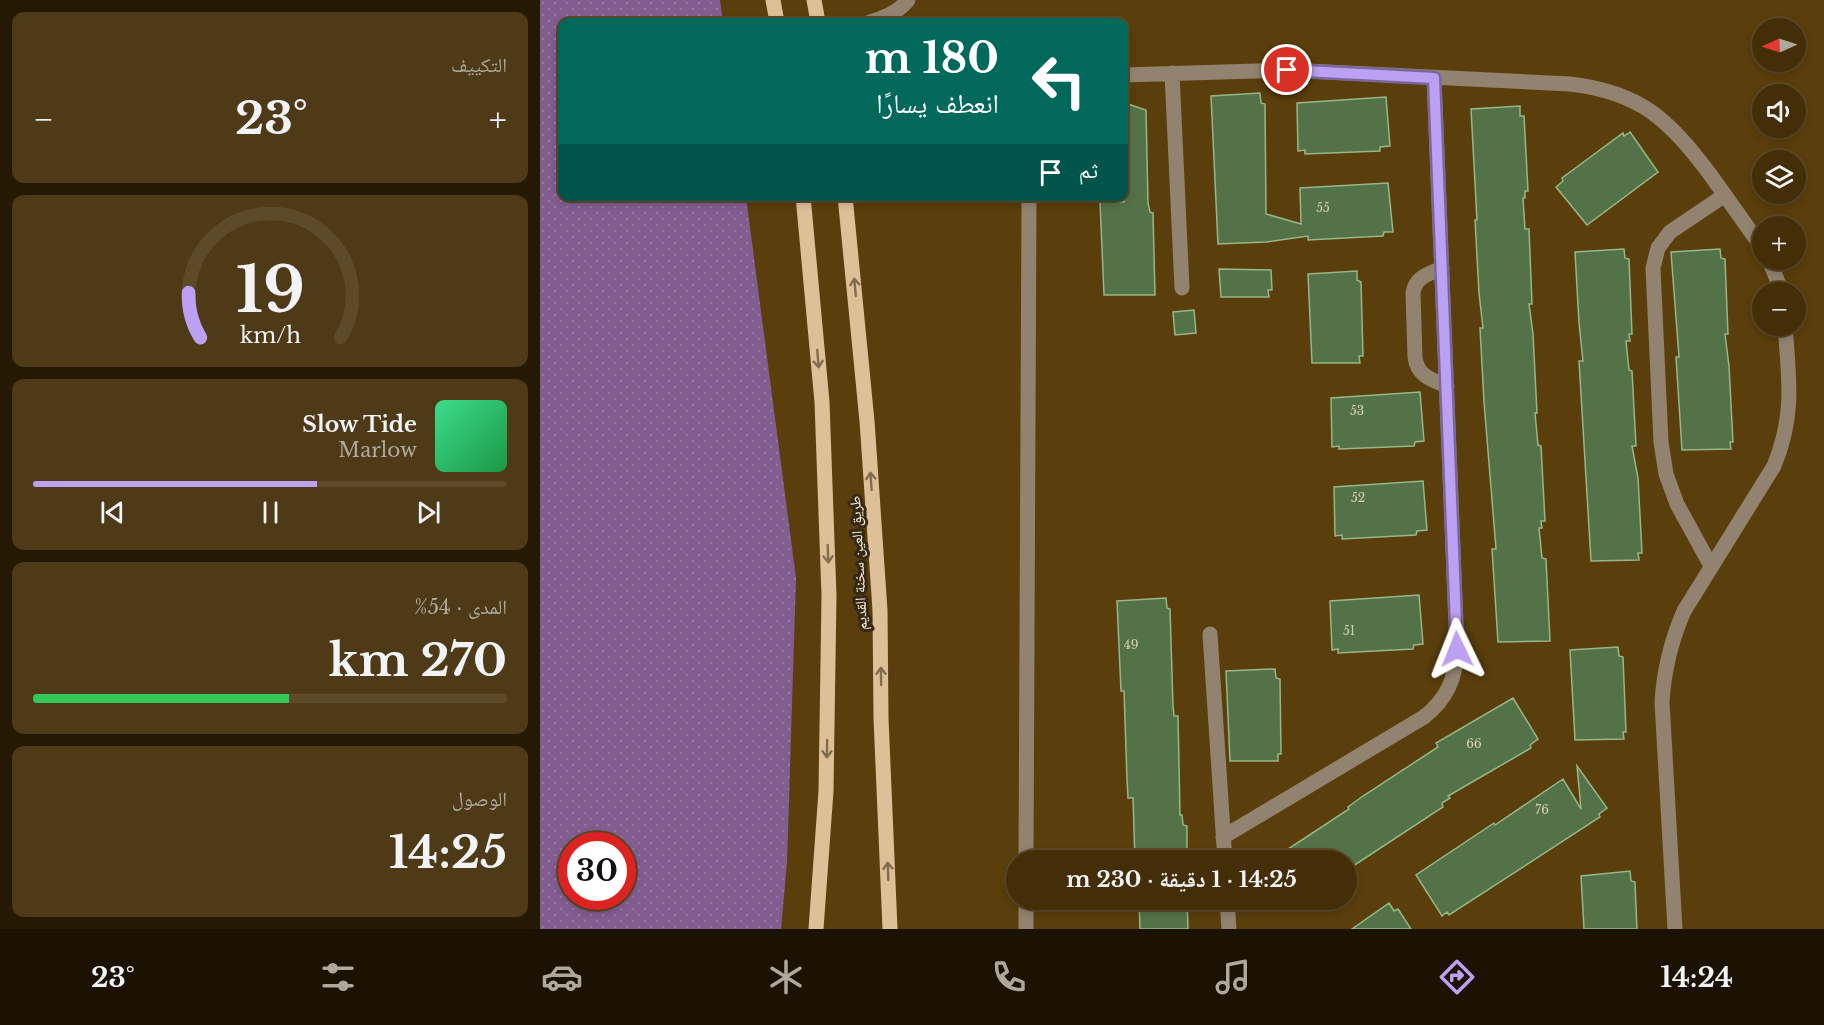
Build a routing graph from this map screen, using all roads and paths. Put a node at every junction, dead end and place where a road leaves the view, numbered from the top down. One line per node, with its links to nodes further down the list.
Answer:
1 (773, 0): 4 (main road)
2 (814, 0): 5 (main road)
3 (908, 0): 6 (street)
4 (776, 18)
5 (817, 18)
6 (880, 18)
7 (1173, 72): 8 (street); 9 (street); 16 (street)
8 (1128, 75)
9 (1434, 78): 10 (street); 15 (street)
10 (1725, 195): 14 (street); 19 (street)
11 (802, 201): 26 (main road, طريق العين سخنة القديم, one-way to 26)
12 (845, 201): 27 (main road, طريق العين سخنة القديم, one-way to 12)
13 (1029, 201): 22 (street)
14 (1752, 234)
15 (1442, 268): 18 (street); 18 (street)
16 (1182, 288)
17 (1785, 336): 19 (street)
18 (1447, 386): 21 (street)
19 (1711, 566): 30 (street)
20 (1210, 634): 21 (street)
21 (1223, 837): 23 (street)
22 (1026, 850)
23 (1224, 850)
24 (1026, 910): 28 (street)
25 (1228, 910): 29 (street)
26 (816, 929)
27 (890, 929)
28 (1026, 929)
29 (1229, 929)
30 (1674, 929)

